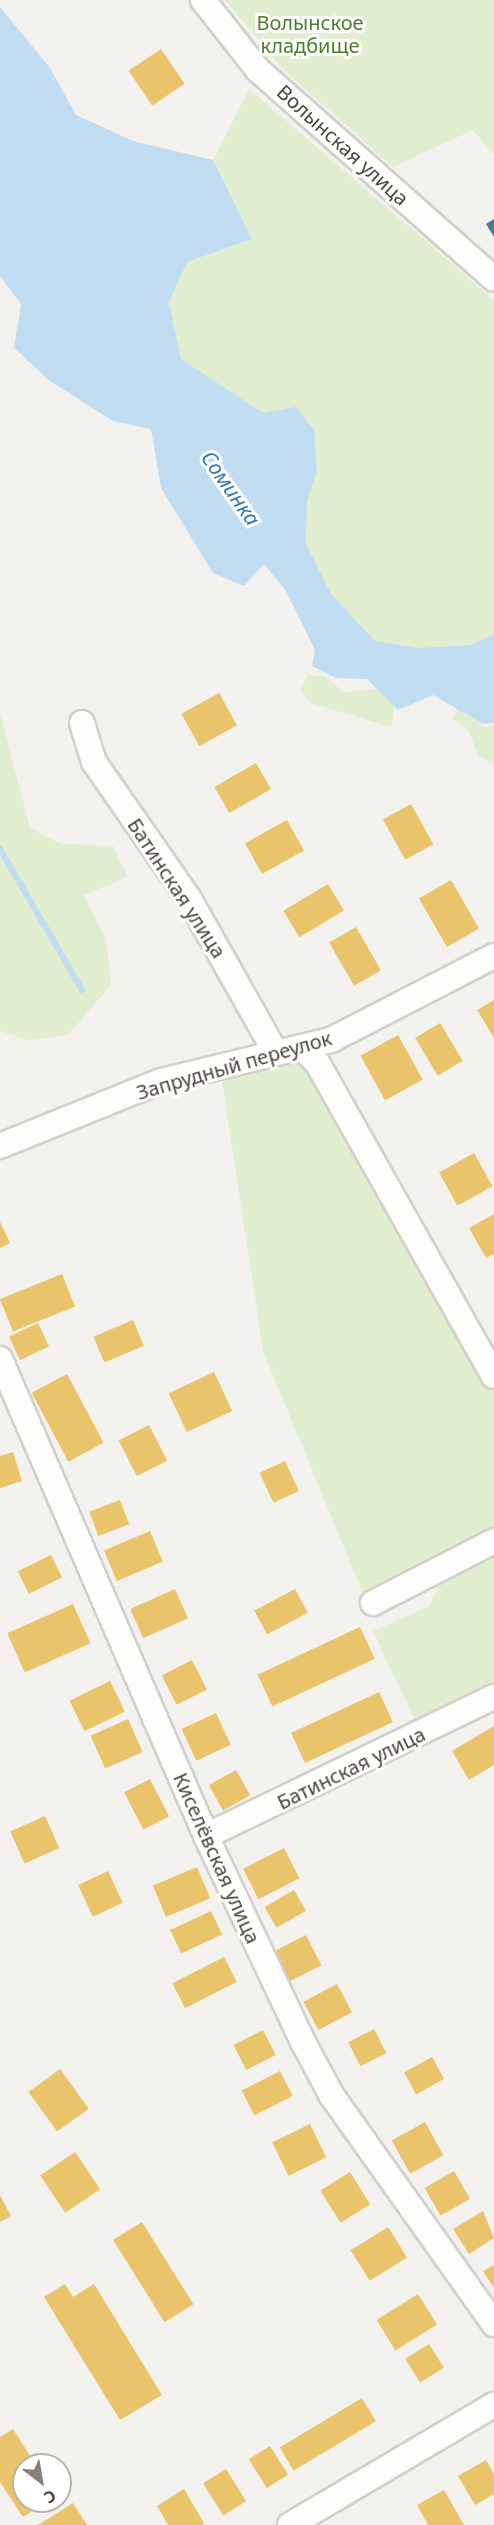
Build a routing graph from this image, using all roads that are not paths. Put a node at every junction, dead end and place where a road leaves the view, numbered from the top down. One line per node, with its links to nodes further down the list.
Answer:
1 (203, 0): 2 (street, Волынская улица)
2 (494, 279)
3 (82, 723): 6 (street, Батинская улица)
4 (494, 956): 5 (street, Запрудный переулок)
5 (302, 1047): 6 (street, Запрудный переулок); 9 (street)
6 (276, 1053): 7 (street, Запрудный переулок)
7 (0, 1146)
8 (0, 1359): 13 (street, Киселёвская улица)
9 (494, 1376)
10 (494, 1541): 11 (street)
11 (373, 1603)
12 (494, 1697): 13 (street, Батинская улица)
13 (206, 1836): 14 (street, Киселёвская улица)
14 (494, 2324)
15 (494, 2405): 16 (street)
16 (290, 2525)

